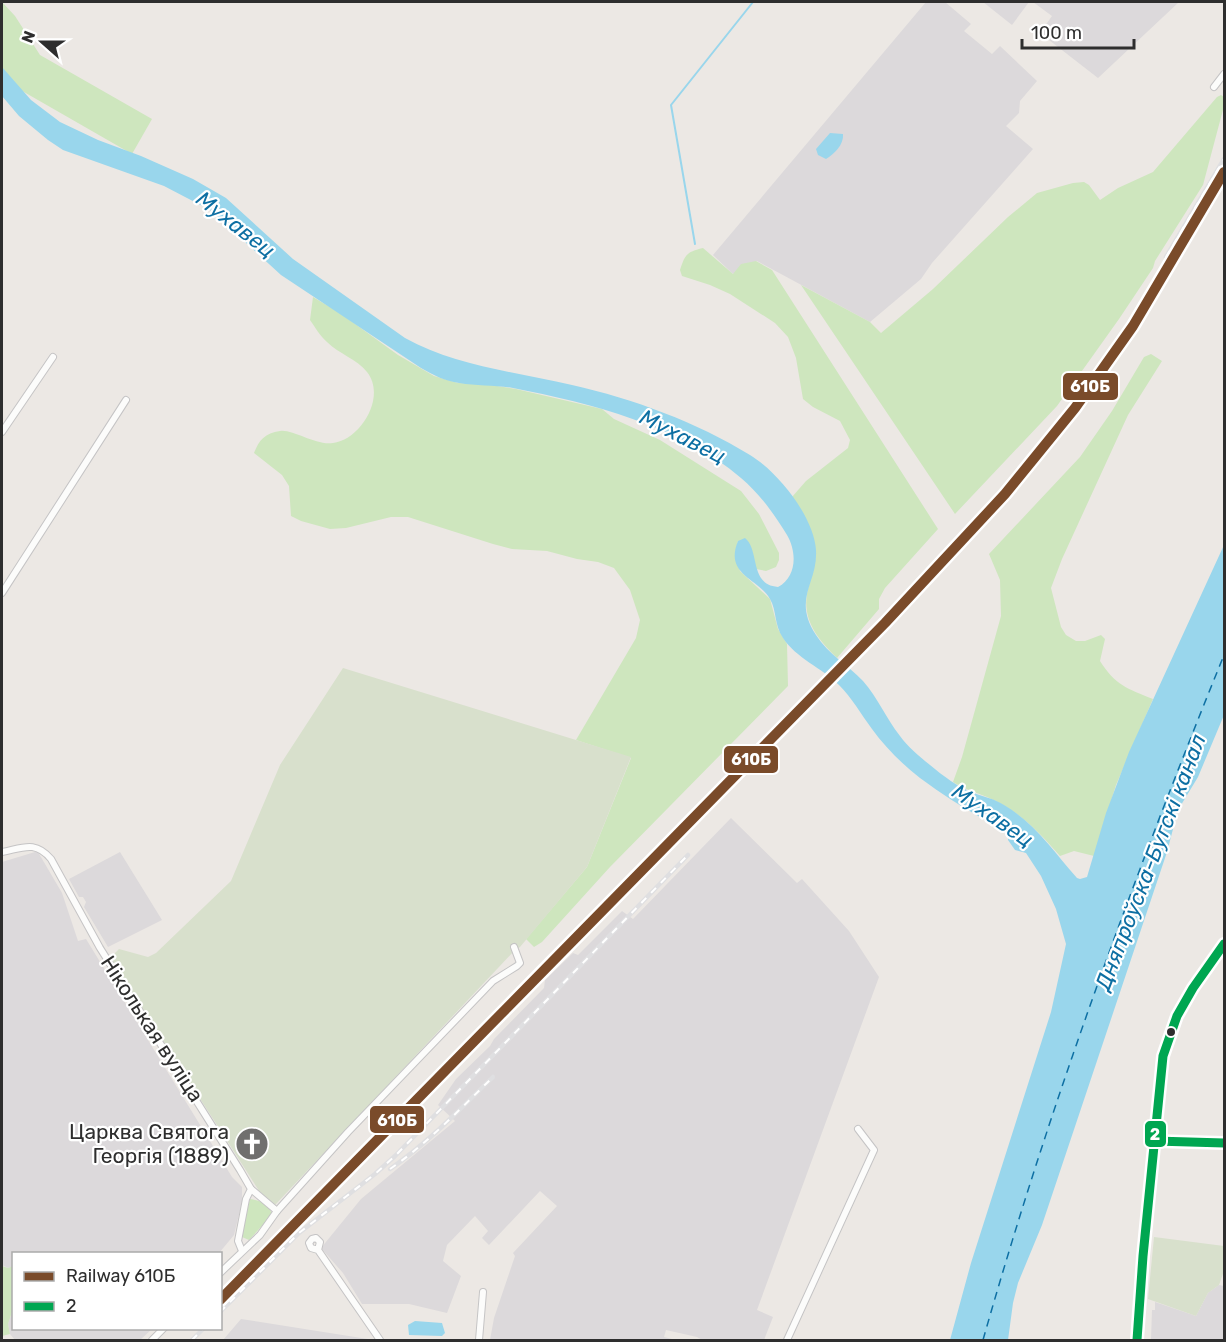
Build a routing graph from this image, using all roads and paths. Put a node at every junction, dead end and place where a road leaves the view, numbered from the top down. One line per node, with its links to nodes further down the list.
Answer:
1 (1224, 74): 2 (street)
2 (1214, 87)
3 (53, 357): 5 (street)
4 (126, 400): 6 (street)
5 (2, 432)
6 (2, 593)
7 (2, 852): 13 (street, Ніколькая вуліца)
8 (1224, 944): 11 (main road)
9 (514, 947): 14 (street)
10 (858, 1129): 23 (street)
11 (1155, 1141): 12 (main road); 24 (main road)
12 (1224, 1143)
13 (251, 1189): 14 (street, Ніколькая вуліца); 16 (street)
14 (277, 1211): 16 (street)
15 (318, 1250): 21 (street)
16 (242, 1251): 17 (street)
17 (222, 1271)
18 (483, 1292): 22 (street)
19 (163, 1330): 20 (street)
20 (152, 1341)
21 (380, 1341)
22 (479, 1341)
23 (787, 1341)
24 (1137, 1341)

